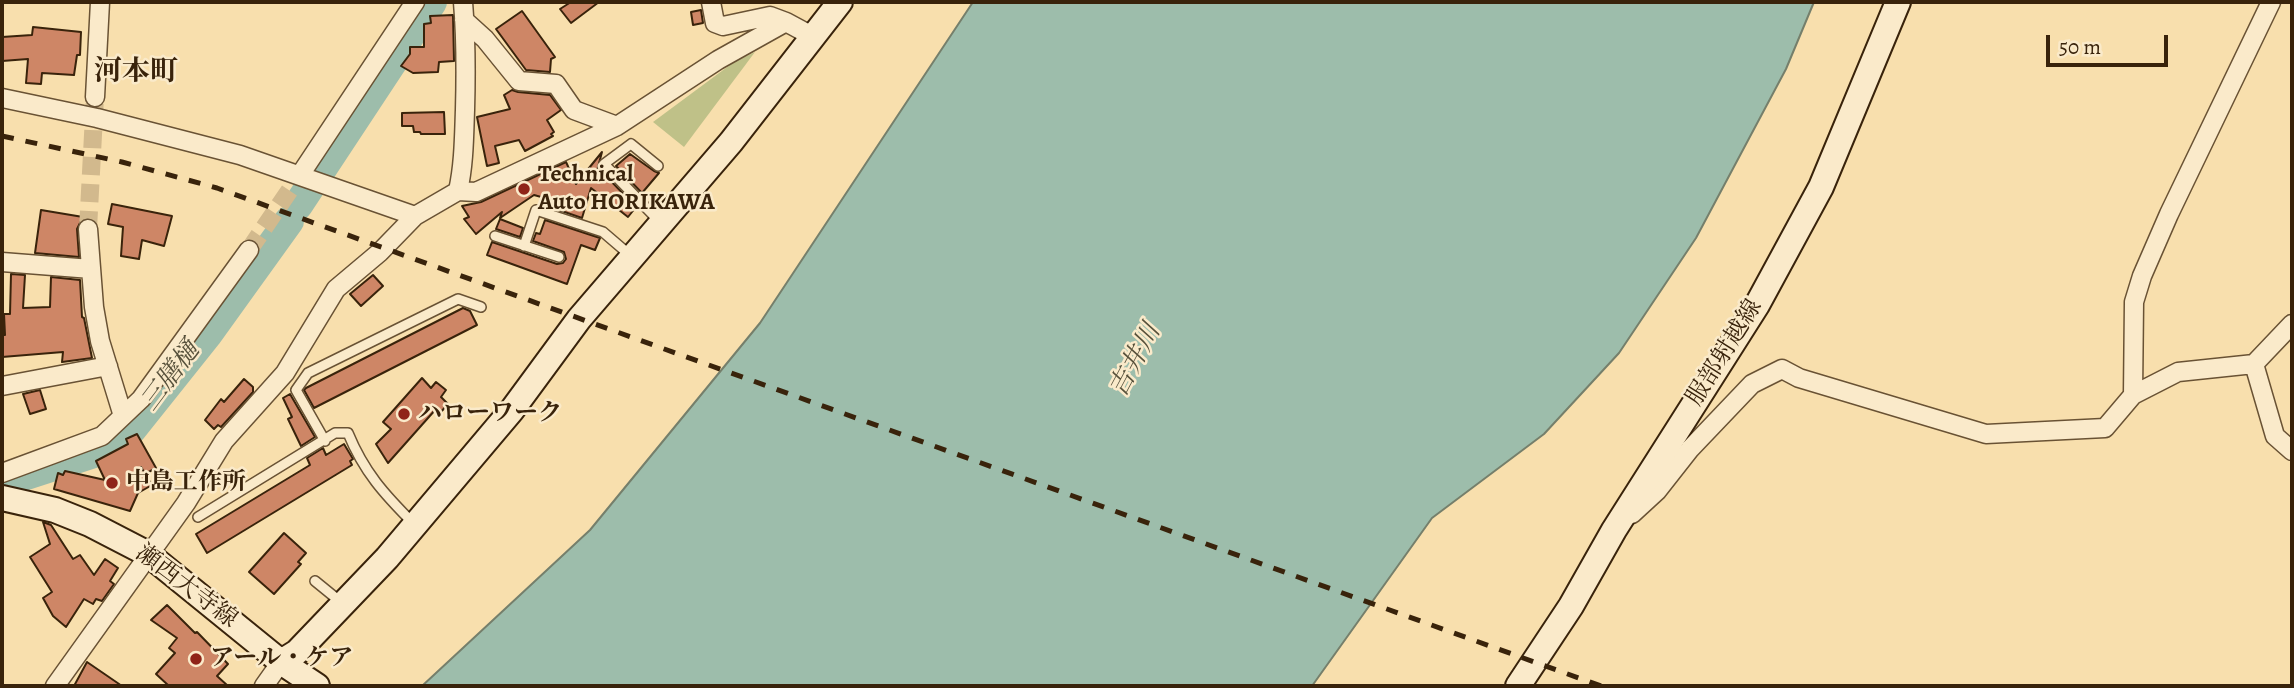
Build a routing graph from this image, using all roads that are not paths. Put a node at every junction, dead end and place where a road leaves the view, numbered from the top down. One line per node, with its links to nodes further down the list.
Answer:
1 (100, 2): 11 (street)
2 (415, 2): 15 (street)
3 (463, 2): 8 (street)
4 (711, 2): 9 (street)
5 (840, 2): 10 (main road)
6 (1898, 2): 40 (main road, 服部射越線)
7 (2271, 2): 32 (street)
8 (464, 20): 13 (street); 16 (street)
9 (786, 22): 10 (street); 13 (street)
10 (813, 36): 18 (main road)
11 (95, 97)
12 (2, 98): 15 (street)
13 (617, 126): 16 (street)
14 (658, 166): 18 (lane)
15 (311, 178): 17 (street)
16 (458, 191): 17 (street)
17 (415, 216): 41 (street)
18 (662, 223): 24 (main road)
19 (89, 229): 26 (street)
20 (495, 236): 21 (lane)
21 (524, 246): 23 (lane); 24 (lane)
22 (249, 250): 33 (street)
23 (559, 257)
24 (632, 257): 39 (main road)
25 (2, 262): 26 (street)
26 (91, 269): 30 (street)
27 (481, 307): 34 (lane)
28 (2292, 324): 29 (street)
29 (2253, 364): 32 (street); 35 (street)
30 (108, 366): 31 (street); 33 (street)
31 (2, 386)
32 (2133, 396): 40 (street)
33 (122, 416): 36 (street)
34 (326, 441): 38 (lane); 39 (lane)
35 (2292, 451)
36 (2, 473)
37 (2, 498): 41 (main road, 瀬西大寺線)
38 (198, 517)
39 (415, 525): 43 (main road)
40 (1614, 530): 47 (main road, 服部射越線)
41 (148, 554): 44 (main road, 瀬西大寺線); 45 (street)
42 (315, 581): 43 (lane)
43 (343, 604): 44 (main road)
44 (299, 673): 46 (street)
45 (55, 686)
46 (264, 686)
47 (1518, 686)

